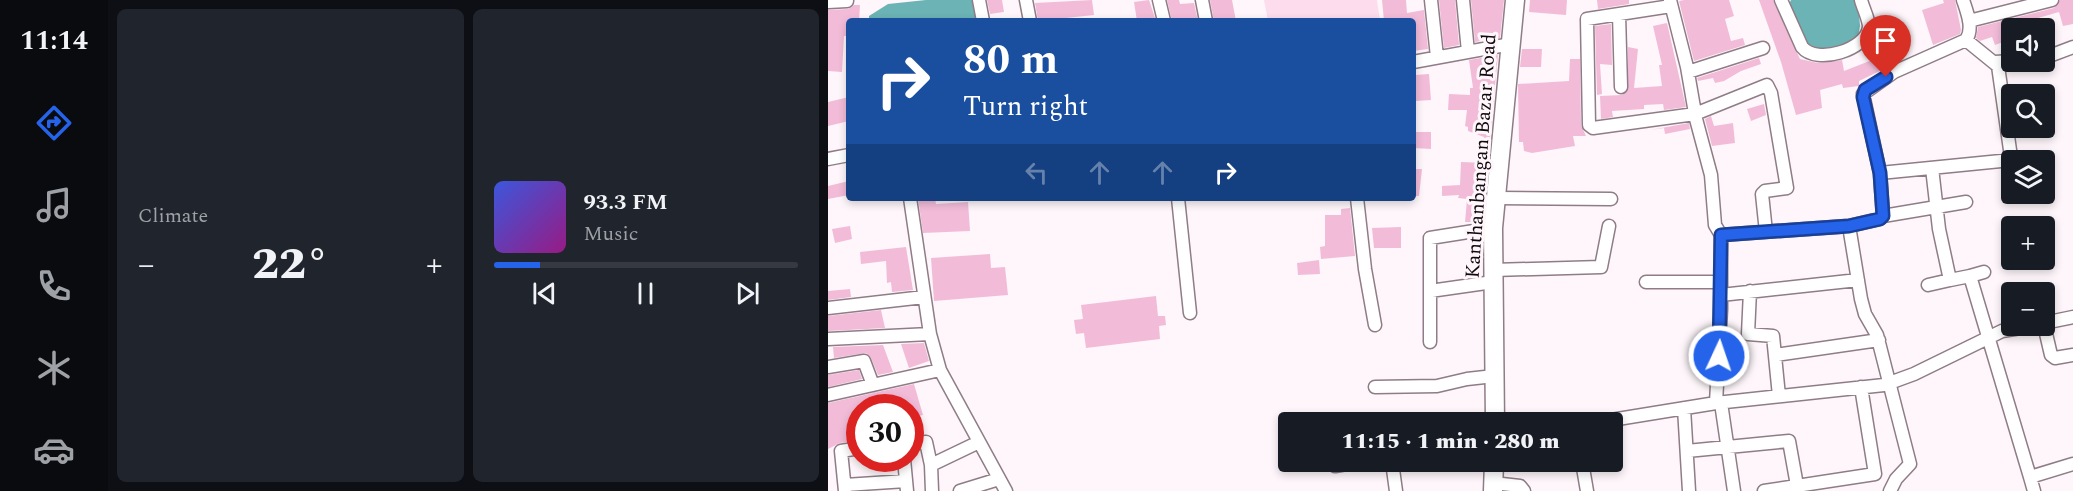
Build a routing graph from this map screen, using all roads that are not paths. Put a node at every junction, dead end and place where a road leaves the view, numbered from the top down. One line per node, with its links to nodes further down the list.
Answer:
1 (979, 0): 16 (street)
2 (1026, 0): 17 (street)
3 (1159, 0): 18 (street)
4 (1202, 0): 19 (street)
5 (1431, 0): 28 (street)
6 (1463, 0): 26 (street)
7 (1515, 0): 23 (street, Kanthanbangan Bazar Road)
8 (1780, 0): 21 (street)
9 (1862, 0): 21 (street)
10 (1963, 0): 20 (street)
11 (2052, 0): 20 (street)
12 (847, 1): 13 (street)
13 (828, 2)
14 (1672, 2): 15 (street); 32 (street)
15 (1619, 14): 34 (street); 35 (street)
16 (982, 18)
17 (1029, 18)
18 (1163, 18)
19 (1205, 18)
20 (1969, 21): 22 (street)
21 (1869, 27): 33 (street)
22 (1966, 40): 30 (street); 33 (street)
23 (1511, 44): 26 (street); 42 (street, Kanthanbangan Bazar Road)
24 (2073, 46): 27 (street)
25 (1763, 48): 32 (street)
26 (1468, 52): 28 (street)
27 (2055, 53)
28 (1437, 57): 29 (street)
29 (1416, 61)
30 (1995, 62): 31 (street); 36 (street)
31 (2001, 62)
32 (1688, 72): 35 (street)
33 (1894, 72): 41 (street)
34 (1621, 87)
35 (1695, 114): 53 (street); 54 (street)
36 (2010, 150)
37 (829, 155): 38 (street)
38 (846, 155)
39 (2001, 163): 40 (street)
40 (1932, 168): 41 (street); 48 (street)
41 (1880, 173): 49 (street)
42 (1497, 198): 43 (street); 52 (street, Kanthanbangan Bazar Road)
43 (1611, 199)
44 (910, 201): 65 (street)
45 (1178, 201): 67 (street)
46 (1357, 201): 70 (street)
47 (1966, 202): 48 (street)
48 (1937, 206): 49 (street); 59 (street)
49 (1883, 216): 51 (street)
50 (1609, 226): 56 (street)
51 (1849, 226): 53 (street); 58 (street)
52 (1493, 228): 56 (street, Kanthanbangan Bazar Road); 63 (street)
53 (1766, 232): 54 (street)
54 (1721, 235): 62 (street)
55 (1984, 272): 57 (street)
56 (1493, 276): 63 (street); 82 (street, Kanthanbangan Bazar Road)
57 (1970, 276): 59 (street); 74 (street)
58 (1858, 280): 64 (street); 76 (street)
59 (1950, 280): 61 (street)
60 (1646, 282): 62 (street)
61 (1928, 285)
62 (1721, 288): 64 (street); 89 (street)
63 (1430, 291): 77 (street)
64 (1750, 291): 78 (street)
65 (924, 297): 66 (street); 72 (street)
66 (828, 308)
67 (1190, 313)
68 (2073, 317): 69 (street)
69 (2055, 321)
70 (1375, 325)
71 (2001, 332): 74 (street)
72 (930, 333): 75 (street); 81 (street)
73 (2047, 336): 79 (street)
74 (1988, 338): 83 (street); 103 (street)
75 (828, 339)
76 (1879, 340): 78 (street); 83 (street)
77 (1430, 342)
78 (1775, 355): 88 (street)
79 (2073, 355)
80 (828, 367): 84 (street)
81 (940, 370): 84 (street); 94 (street)
82 (1494, 376): 85 (street); 91 (street, Kanthanbangan Bazar Road)
83 (1890, 383): 86 (street); 118 (street)
84 (873, 385): 87 (street)
85 (1375, 387)
86 (1861, 387): 88 (street); 108 (street)
87 (828, 395)
88 (1779, 396): 89 (street)
89 (1718, 403): 90 (street); 95 (street)
90 (1684, 408): 92 (street); 97 (street)
91 (1495, 412)
92 (1623, 418)
93 (924, 442): 99 (street)
94 (979, 442): 99 (street); 104 (street)
95 (1727, 447): 97 (street); 108 (street); 116 (street)
96 (846, 450): 107 (street)
97 (1687, 451): 115 (street)
98 (2073, 464): 103 (street)
99 (932, 465): 109 (street)
100 (1394, 472): 112 (street)
101 (1494, 472): 106 (street)
102 (1584, 472): 114 (street)
103 (2030, 477): 119 (street)
104 (999, 479): 110 (street); 111 (street)
105 (906, 486): 107 (street)
106 (1493, 487): 113 (street)
107 (845, 488)
108 (1797, 488): 117 (street)
109 (933, 491)
110 (960, 491)
111 (1006, 491)
112 (1396, 491)
113 (1524, 491)
114 (1587, 491)
115 (1689, 491)
116 (1734, 491)
117 (1764, 491)
118 (1890, 491)
119 (2034, 491)

